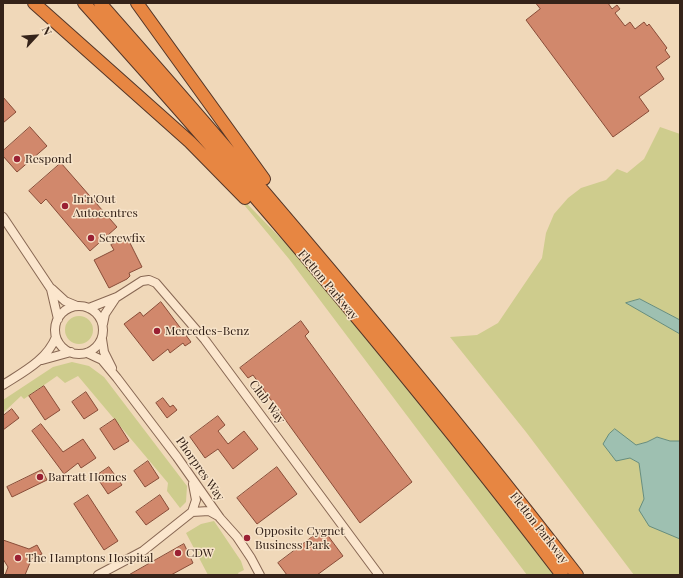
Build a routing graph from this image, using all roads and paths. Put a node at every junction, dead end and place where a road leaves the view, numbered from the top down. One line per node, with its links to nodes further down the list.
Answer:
1 (34, 3): 6 (highway)
2 (84, 3): 6 (highway, Fletton Parkway)
3 (100, 3): 6 (highway, Fletton Parkway)
4 (137, 3): 6 (highway)
5 (3, 217): 7 (street)
6 (313, 257): 28 (highway, Fletton Parkway); 29 (highway, Fletton Parkway)
7 (51, 289): 9 (street); 11 (street)
8 (117, 297): 10 (street, Club Way); 12 (street, Club Way); 27 (street, Club Way)
9 (77, 306): 10 (street); 11 (street)
10 (89, 308): 12 (street)
11 (58, 319): 13 (street)
12 (103, 325): 14 (street)
13 (56, 337): 15 (street); 17 (street)
14 (102, 339): 16 (street); 18 (street, Phorpres Way)
15 (71, 352): 16 (street); 17 (street)
16 (87, 352): 18 (street, Phorpres Way)
17 (41, 360): 19 (street)
18 (118, 378): 20 (street, Phorpres Way)
19 (3, 385)
20 (177, 457): 21 (street, Phorpres Way); 24 (street)
21 (191, 478): 22 (street); 23 (street, Phorpres Way)
22 (192, 512): 23 (street); 25 (street)
23 (220, 518): 24 (street, Phorpres Way)
24 (227, 524): 26 (street, Phorpres Way)
25 (98, 575)
26 (260, 575)
27 (379, 575)
28 (562, 575)
29 (577, 575)

